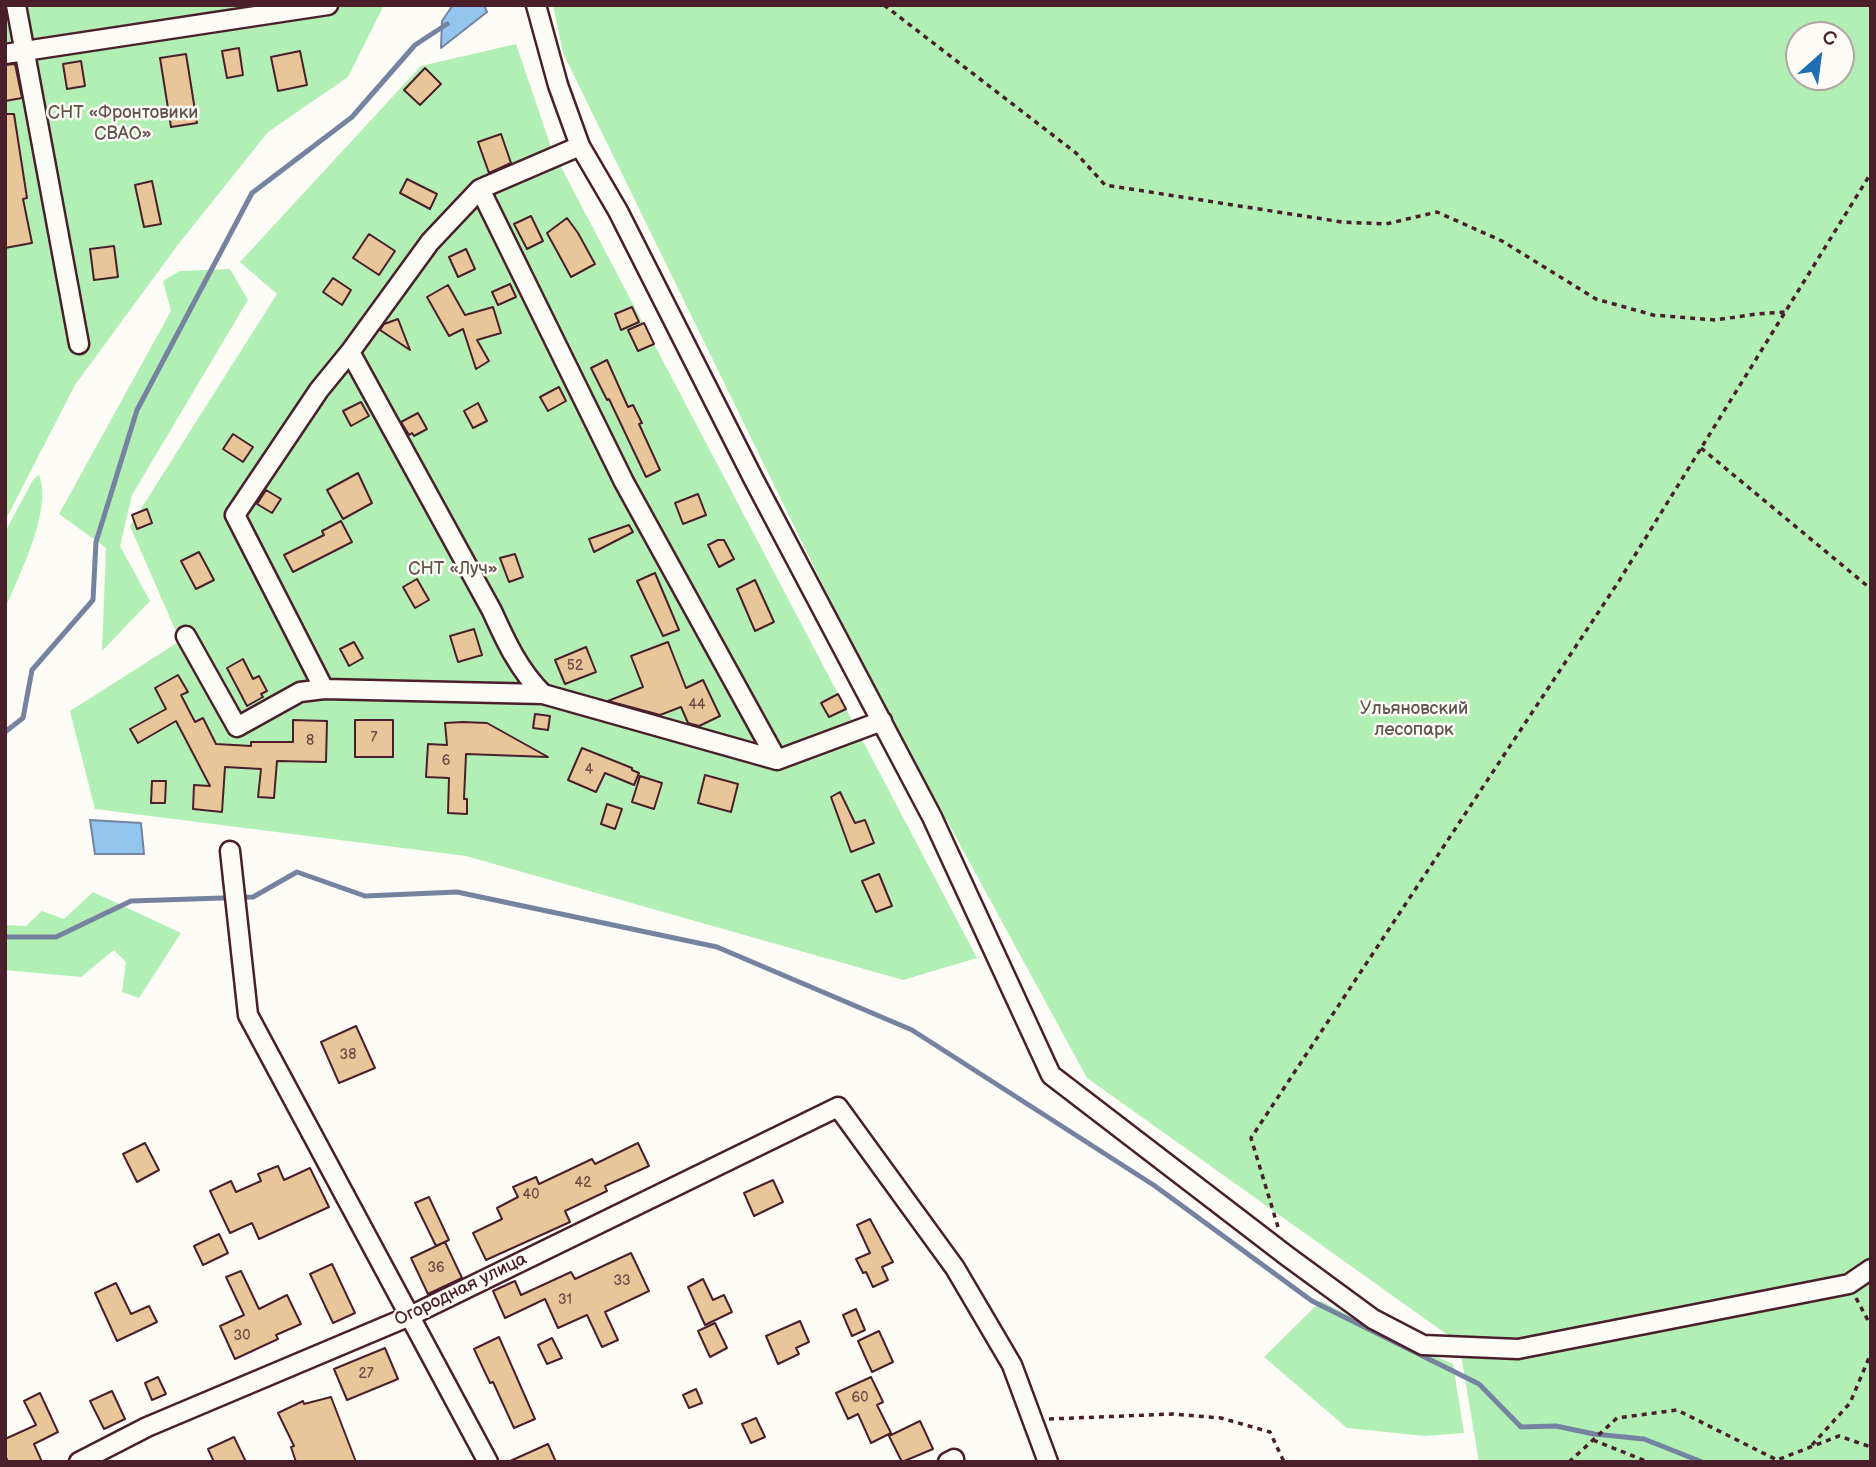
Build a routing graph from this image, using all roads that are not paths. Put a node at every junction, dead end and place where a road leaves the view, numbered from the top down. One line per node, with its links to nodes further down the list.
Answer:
1 (16, 5): 6 (street)
2 (206, 5): 5 (street)
3 (328, 5): 5 (street)
4 (536, 5): 8 (street)
5 (209, 23): 6 (street)
6 (24, 51): 7 (street); 10 (street)
7 (5, 54)
8 (580, 146): 9 (street); 15 (street)
9 (480, 189): 11 (street); 16 (street)
10 (79, 344)
11 (350, 352): 13 (street); 14 (street)
12 (186, 636): 13 (street)
13 (324, 689): 14 (street)
14 (542, 694): 16 (street)
15 (882, 721): 16 (street); 18 (street)
16 (776, 761)
17 (230, 851): 19 (street)
18 (1871, 1269)
19 (410, 1316): 20 (street, Огородная улица); 21 (street); 22 (street, Огородная улица)
20 (79, 1462)
21 (488, 1462)
22 (1048, 1462)

